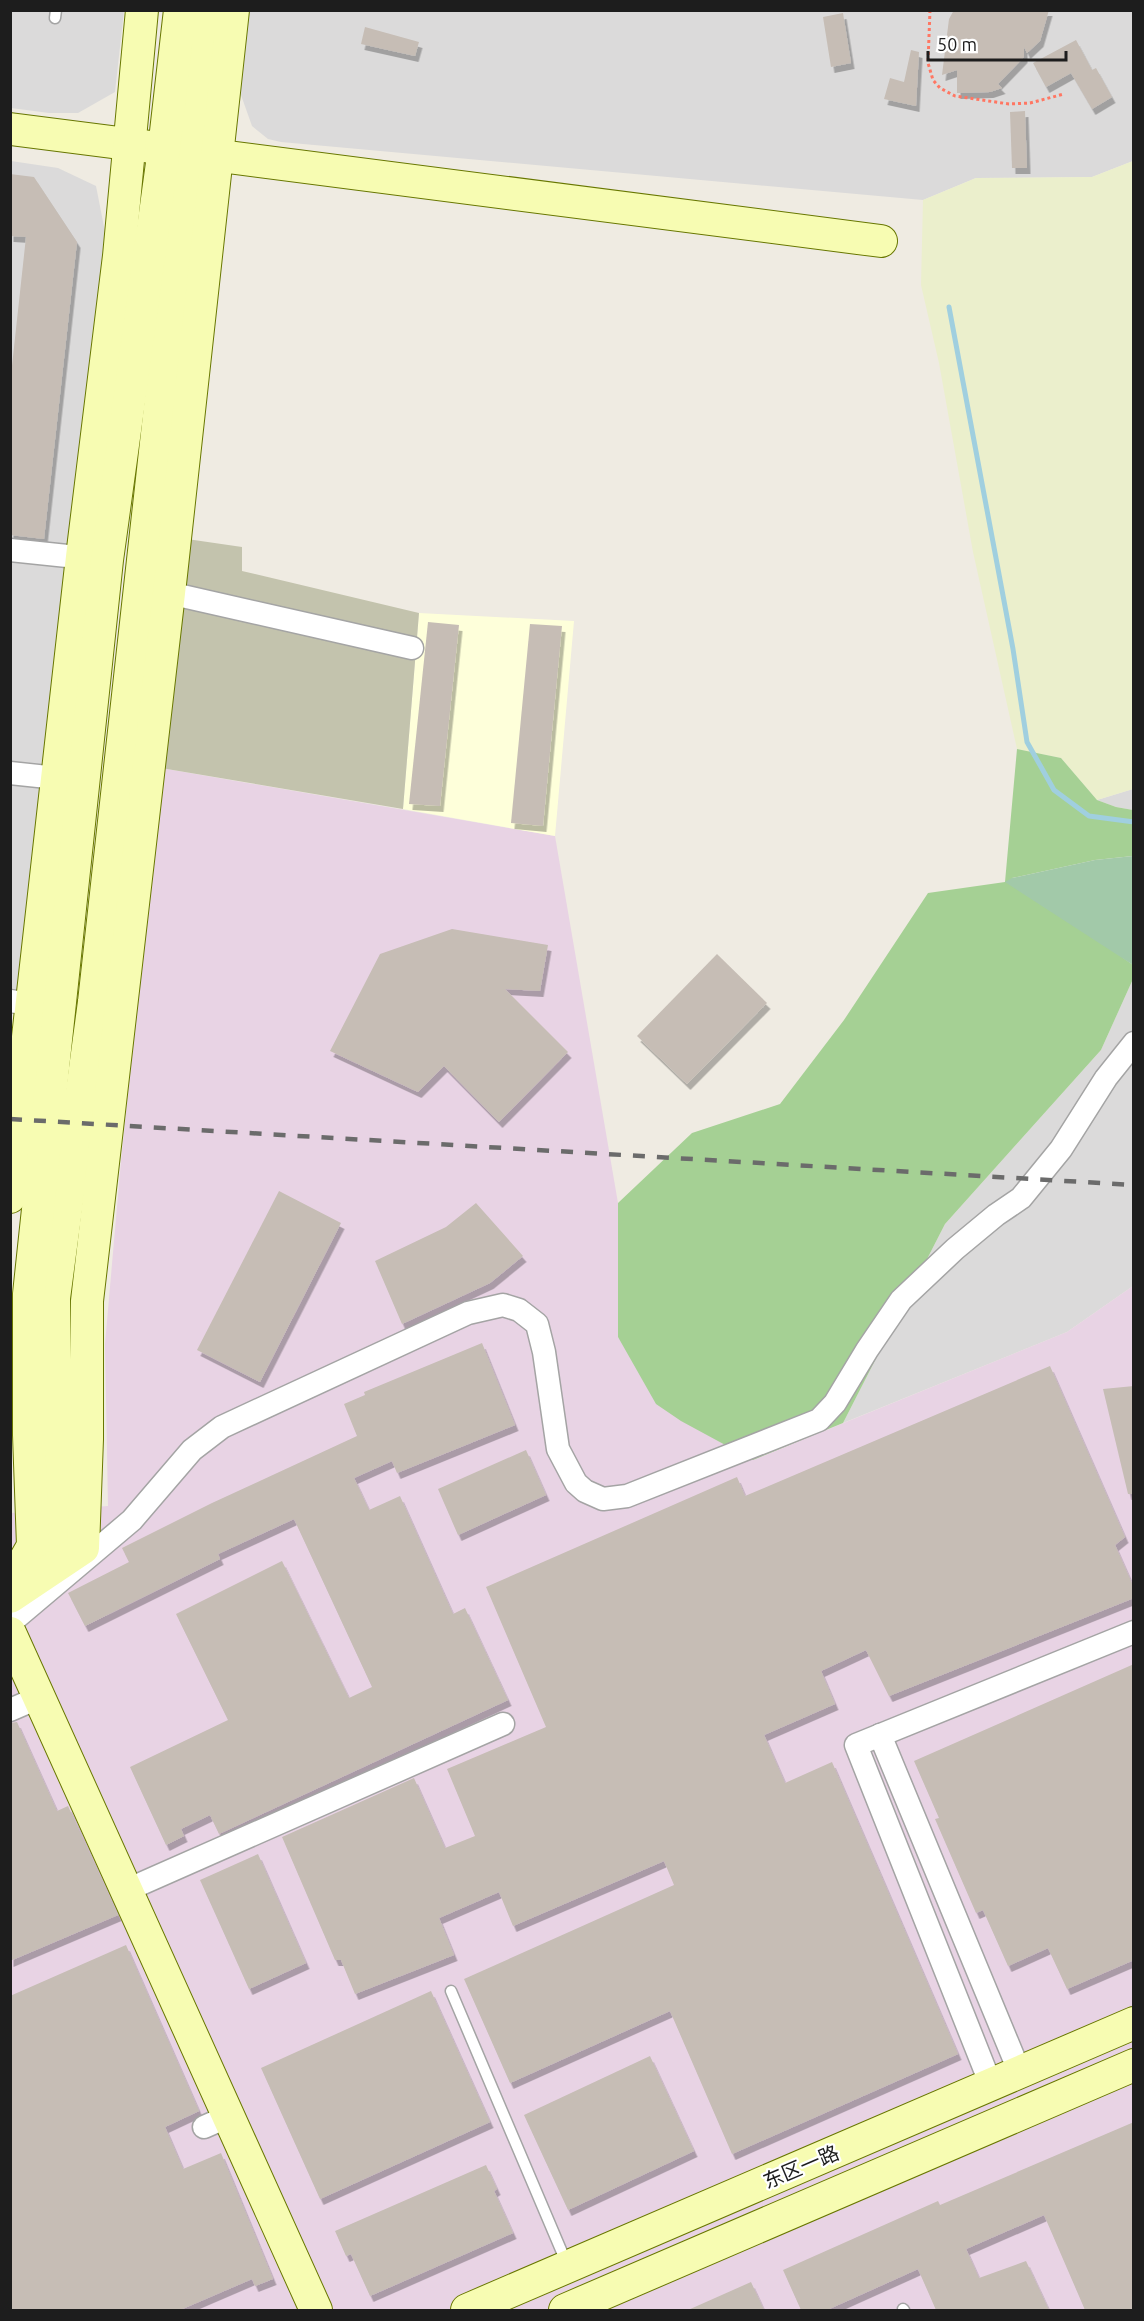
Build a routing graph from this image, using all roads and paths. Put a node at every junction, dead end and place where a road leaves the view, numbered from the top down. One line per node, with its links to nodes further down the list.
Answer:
1 (142, 10): 8 (main road)
2 (180, 10): 9 (main road)
3 (204, 10): 9 (main road)
4 (233, 10): 9 (main road)
5 (930, 10): 6 (path)
6 (1064, 94)
7 (10, 129): 8 (main road)
8 (129, 144): 9 (main road); 12 (main road)
9 (190, 152): 10 (main road); 12 (main road); 13 (main road); 21 (main road)
10 (881, 241)
11 (10, 550): 12 (street)
12 (94, 559): 16 (main road); 20 (main road)
13 (169, 593): 14 (street); 22 (main road)
14 (412, 648)
15 (10, 774): 16 (street)
16 (57, 778): 17 (main road)
17 (20, 1003): 19 (main road)
18 (1134, 1043): 23 (street)
19 (10, 1197)
20 (10, 1585)
21 (10, 1593)
22 (10, 1597)
23 (10, 1623)
24 (1134, 1632): 29 (street)
25 (10, 1633): 26 (main road)
26 (40, 1697): 27 (street); 30 (main road)
27 (10, 1710)
28 (503, 1725): 30 (street)
29 (880, 1735): 34 (street); 35 (street)
30 (127, 1890): 39 (main road)
31 (451, 1991): 38 (lane)
32 (1134, 2023): 34 (main road, 东区一路)
33 (1134, 2065): 37 (main road, 东区一路)
34 (1020, 2073): 35 (main road, 东区一路)
35 (991, 2085): 36 (main road, 东区一路)
36 (937, 2108): 37 (main road); 38 (main road, 东区一路)
37 (953, 2143): 41 (main road, 东区一路)
38 (568, 2267): 40 (main road, 东区一路)
39 (316, 2310)
40 (467, 2310)
41 (565, 2310)

